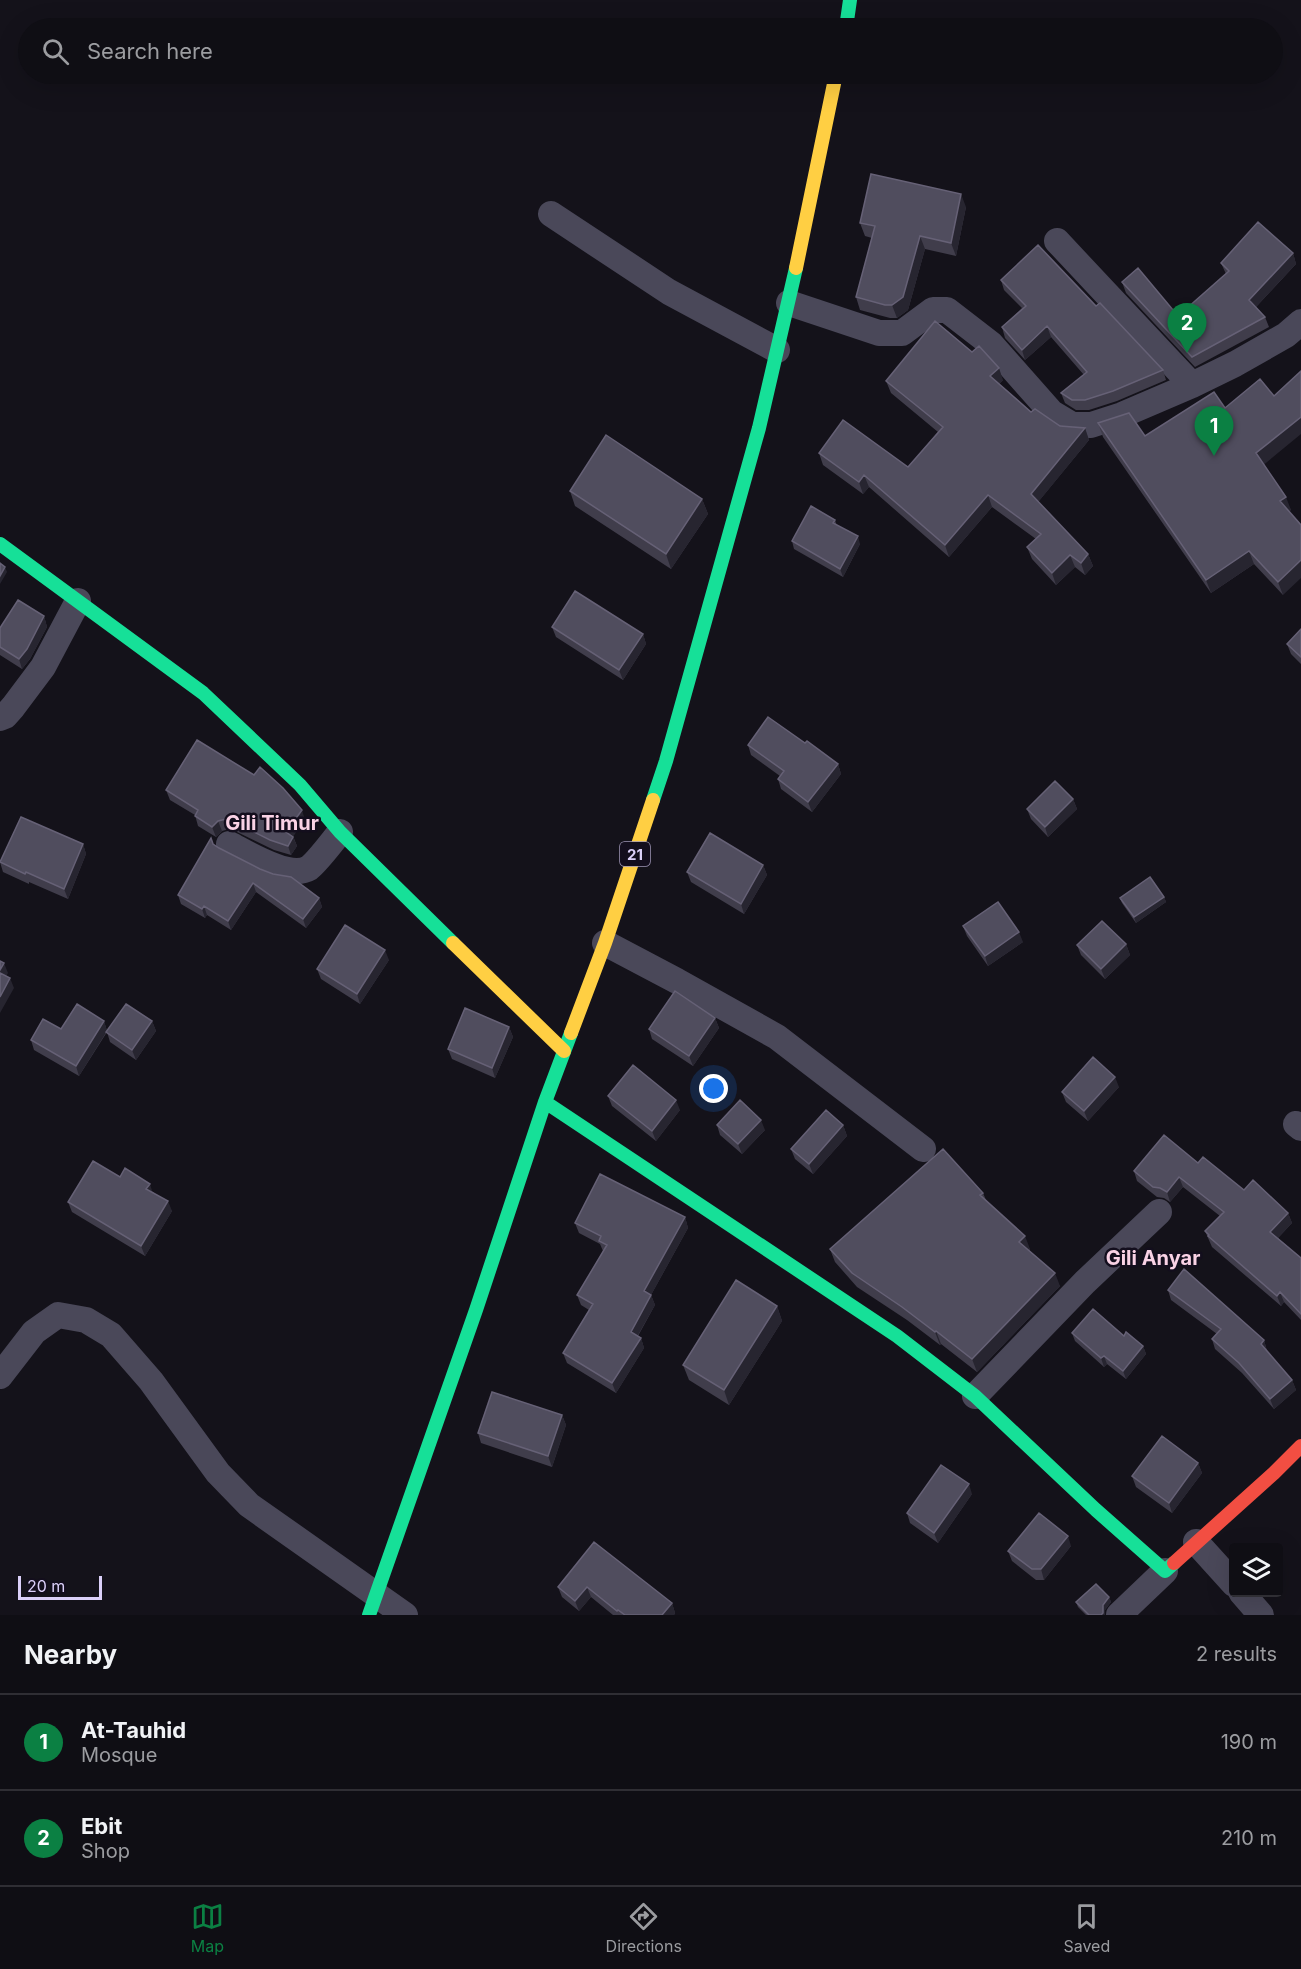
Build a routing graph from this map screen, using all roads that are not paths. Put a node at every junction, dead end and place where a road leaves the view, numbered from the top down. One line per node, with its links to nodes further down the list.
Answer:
1 (850, 0): 2 (main road)
2 (847, 18)
3 (834, 84): 6 (main road, 21)
4 (551, 214): 8 (street)
5 (1057, 241): 9 (street)
6 (789, 303): 8 (main road, 21); 9 (street)
7 (1301, 322): 9 (street)
8 (777, 350): 15 (main road, 21)
9 (1192, 385)
10 (0, 544): 11 (main road)
11 (78, 602): 12 (street); 13 (main road)
12 (0, 717)
13 (340, 832): 14 (street); 16 (main road)
14 (229, 844)
15 (605, 943): 16 (main road, 21); 18 (street)
16 (564, 1051): 17 (main road, 21)
17 (545, 1102): 21 (main road); 27 (main road, 21)
18 (923, 1149)
19 (1159, 1212): 21 (street)
20 (0, 1376): 27 (street)
21 (975, 1396): 24 (main road)
22 (1301, 1446): 23 (main road)
23 (1196, 1542): 24 (main road); 25 (street)
24 (1165, 1571): 29 (street)
25 (1229, 1579)
26 (1245, 1597): 30 (street)
27 (372, 1605): 28 (street)
28 (405, 1615)
29 (1119, 1615)
30 (1261, 1615)

